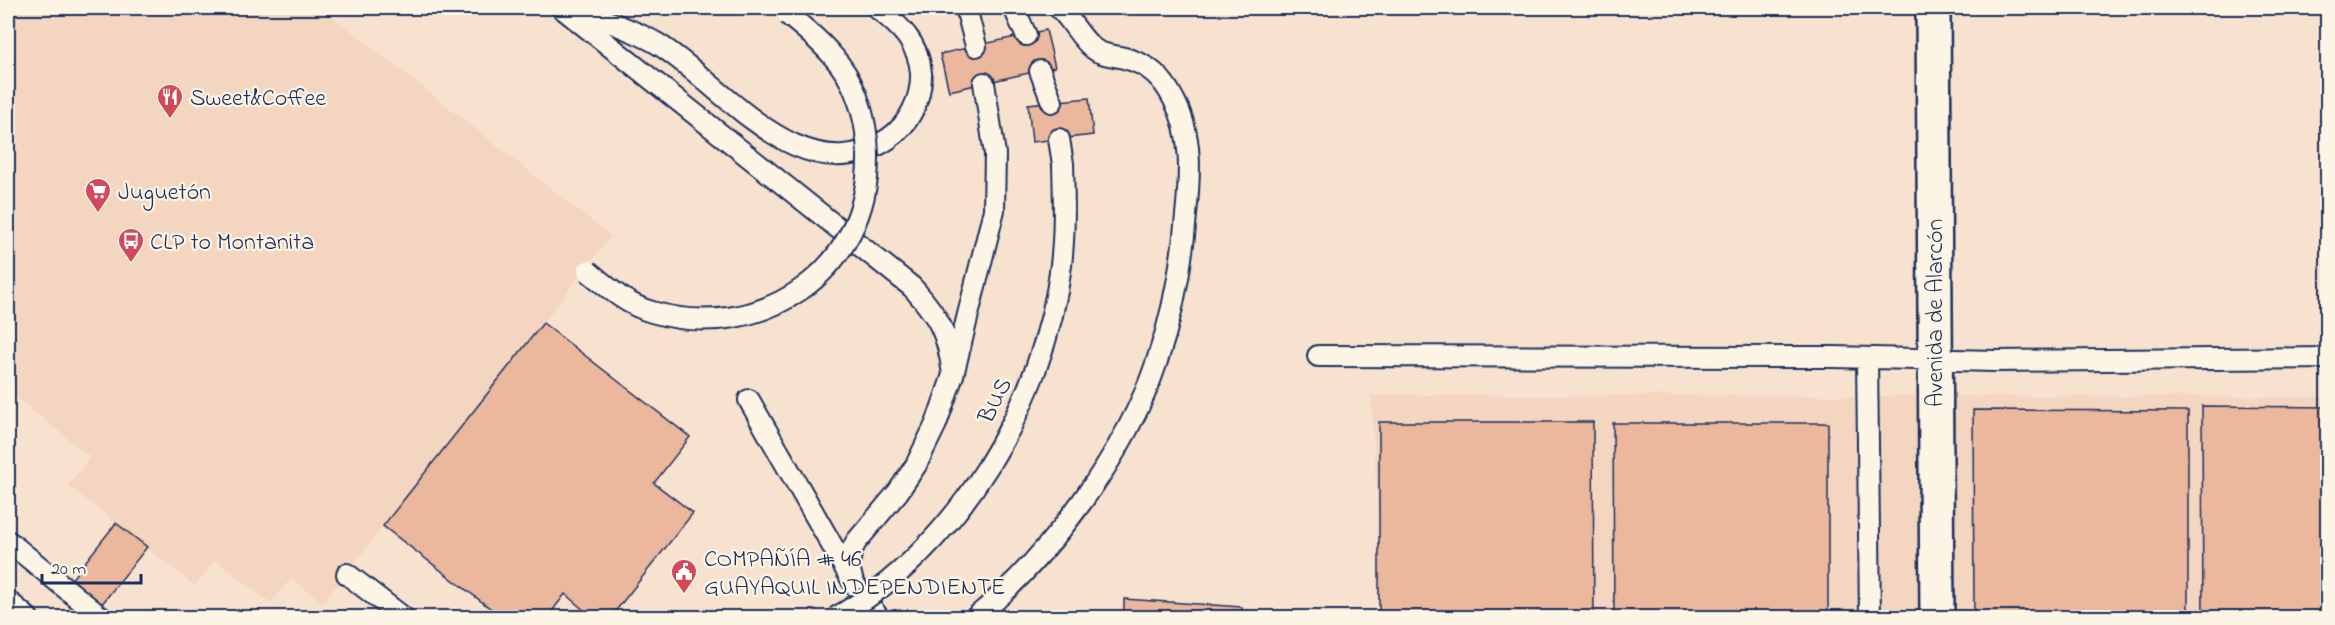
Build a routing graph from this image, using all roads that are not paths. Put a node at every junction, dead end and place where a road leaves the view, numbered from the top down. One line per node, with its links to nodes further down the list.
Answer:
1 (562, 8): 20 (lane)
2 (574, 8): 3 (lane)
3 (877, 8)
4 (966, 8): 10 (lane)
5 (1059, 8): 31 (lane)
6 (1933, 8): 19 (main road, Avenida de Alarcón)
7 (1020, 9): 9 (lane)
8 (783, 11): 15 (lane, bridge)
9 (1026, 35)
10 (976, 46)
11 (1040, 70): 13 (lane)
12 (984, 83): 20 (lane)
13 (1052, 102)
14 (1059, 139): 29 (lane, BUS, bridge)
15 (588, 271)
16 (1318, 356): 18 (lane)
17 (2328, 357): 19 (lane)
18 (1867, 358): 19 (lane); 32 (lane)
19 (1934, 358): 33 (main road, Avenida de Alarcón)
20 (953, 375): 24 (lane)
21 (749, 400): 24 (lane)
22 (8, 541): 27 (lane)
23 (347, 574): 28 (lane)
24 (853, 582): 30 (lane)
25 (8, 601): 26 (lane)
26 (28, 618)
27 (102, 618)
28 (404, 618)
29 (835, 618)
30 (879, 618)
31 (975, 618)
32 (1870, 618)
33 (1937, 618)

